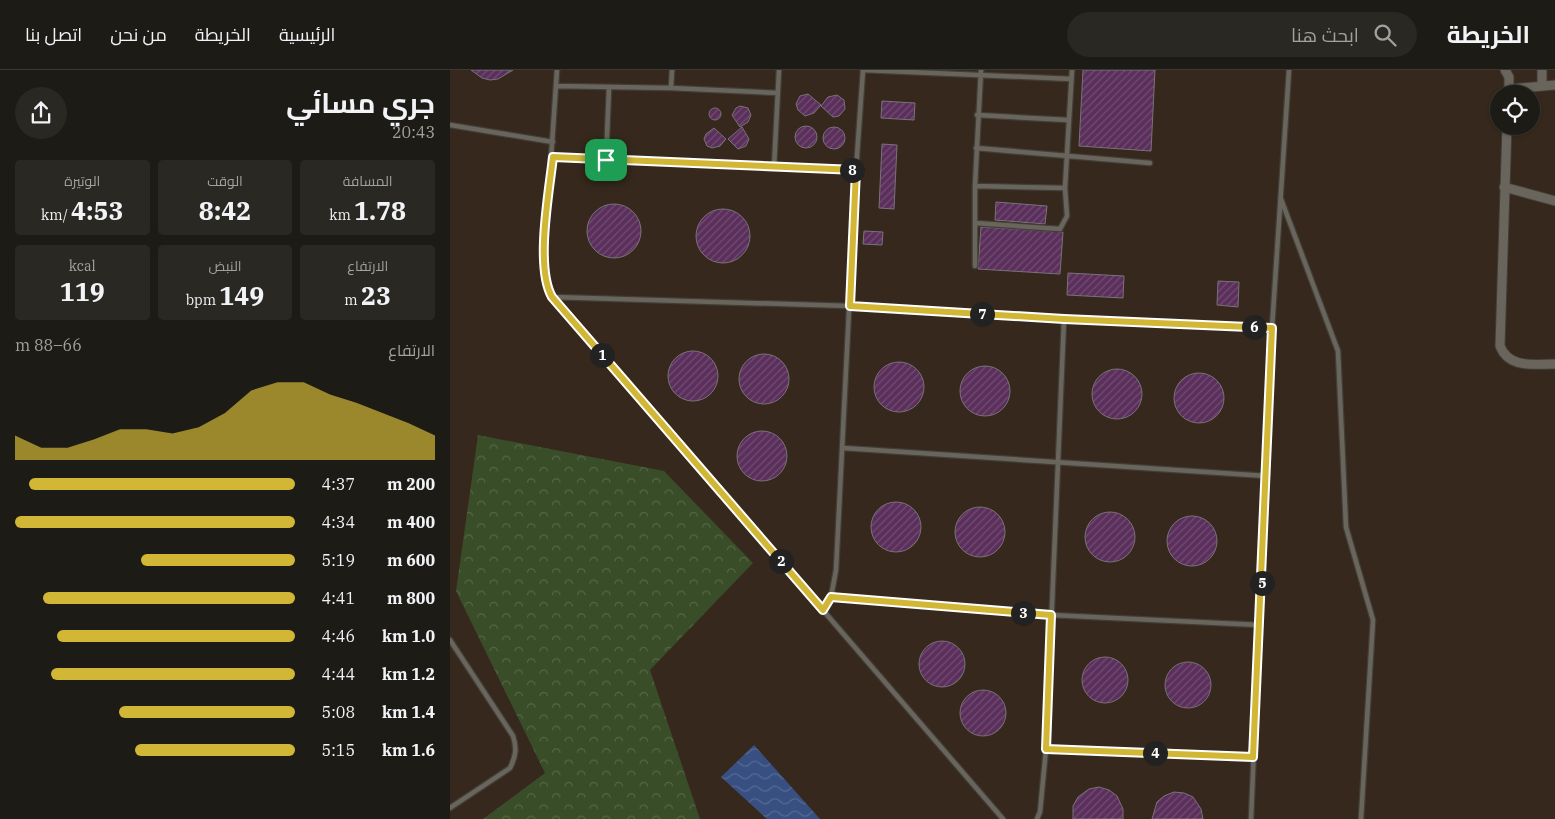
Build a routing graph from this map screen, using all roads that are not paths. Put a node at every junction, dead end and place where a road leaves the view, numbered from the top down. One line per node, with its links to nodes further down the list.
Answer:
1 (557, 70): 15 (lane)
2 (672, 70): 17 (lane)
3 (779, 70): 18 (lane)
4 (863, 70): 9 (lane); 30 (lane)
5 (1072, 70): 10 (lane)
6 (1289, 70): 34 (lane)
7 (1542, 70): 11 (street)
8 (1509, 72): 12 (street)
9 (981, 73): 10 (lane); 19 (lane)
10 (1071, 79): 20 (lane)
11 (1542, 84): 13 (street); 14 (street)
12 (1509, 85)
13 (1537, 85)
14 (1555, 85)
15 (556, 86): 16 (lane); 23 (lane)
16 (609, 88): 17 (lane); 27 (lane)
17 (671, 88): 18 (lane)
18 (778, 93): 29 (lane)
19 (977, 115): 20 (lane); 24 (lane)
20 (1068, 120): 25 (lane)
21 (450, 125): 23 (lane)
22 (1507, 135): 32 (street)
23 (553, 142): 26 (lane)
24 (976, 148): 25 (lane); 31 (lane)
25 (1067, 154): 28 (lane); 33 (lane)
26 (553, 157): 27 (lane); 38 (lane)
27 (606, 160): 29 (lane)
28 (1150, 163)
29 (774, 167): 30 (lane)
30 (856, 170): 39 (lane)
31 (975, 186): 33 (lane); 36 (lane)
32 (1504, 187): 35 (street); 42 (street)
33 (1065, 188): 36 (lane)
34 (1281, 197): 41 (lane); 57 (lane)
35 (1555, 201)
36 (975, 223): 37 (lane)
37 (974, 266)
38 (552, 297): 39 (lane); 47 (lane)
39 (850, 306): 40 (lane); 43 (lane)
40 (1064, 319): 41 (lane); 44 (lane)
41 (1272, 328): 45 (lane)
42 (1555, 364)
43 (843, 448): 44 (lane); 46 (lane)
44 (1056, 462): 45 (lane); 48 (lane)
45 (1267, 476): 49 (lane)
46 (831, 597): 47 (lane); 48 (lane)
47 (823, 610): 54 (lane)
48 (1051, 615): 49 (lane); 51 (lane)
49 (1260, 625): 52 (lane)
50 (450, 640): 53 (lane)
51 (1046, 749): 52 (lane); 55 (lane)
52 (1253, 757): 56 (lane)
53 (450, 808)
54 (1003, 819)
55 (1037, 819)
56 (1251, 819)
57 (1361, 819)

